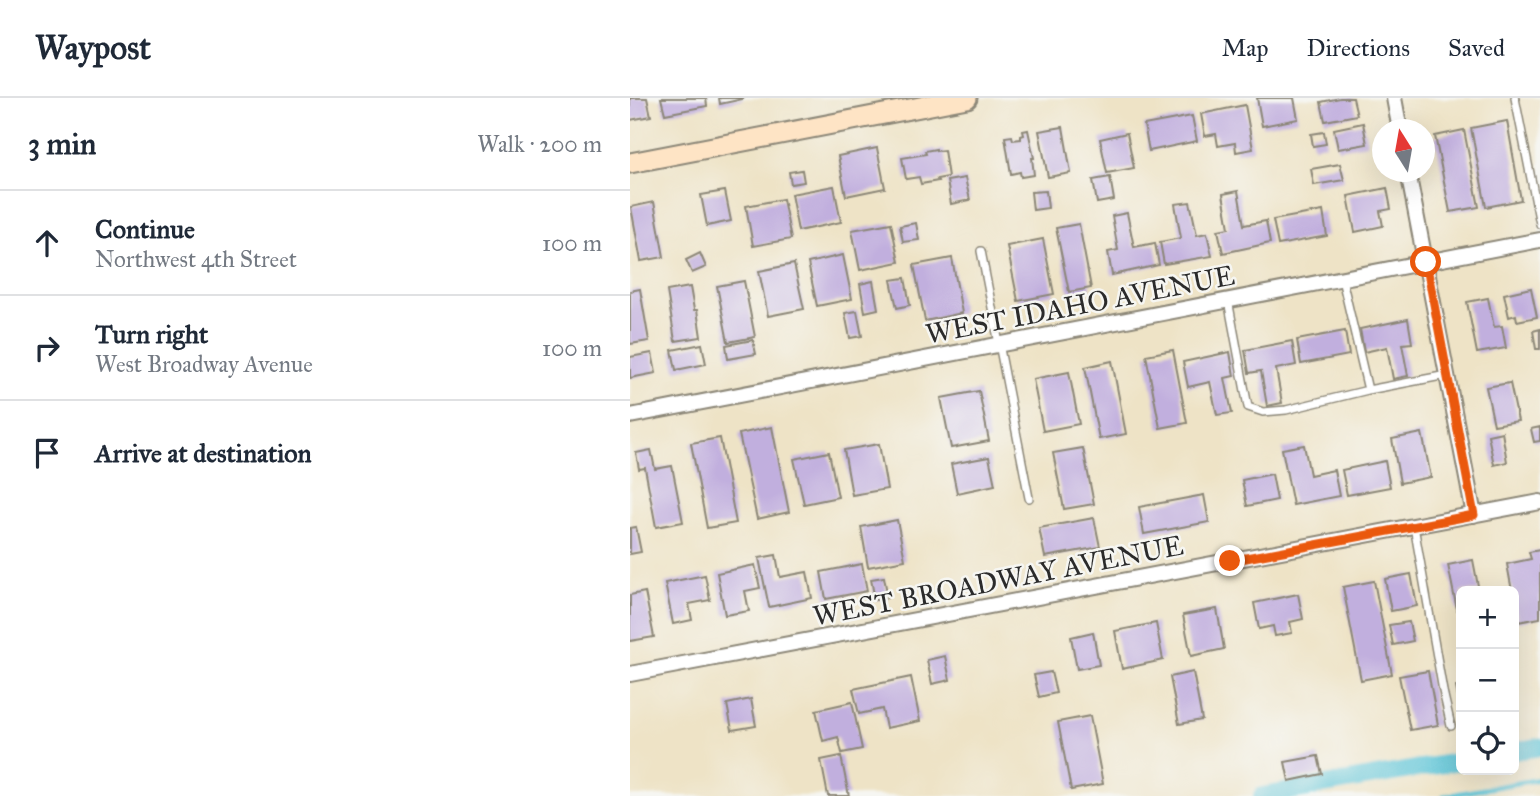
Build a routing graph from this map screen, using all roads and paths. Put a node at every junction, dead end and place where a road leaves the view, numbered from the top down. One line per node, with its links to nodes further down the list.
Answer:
1 (967, 98): 5 (street)
2 (1394, 98): 4 (street)
3 (1515, 98): 7 (lane)
4 (1398, 119)
5 (630, 163)
6 (1410, 182): 10 (street)
7 (1540, 224)
8 (1540, 240): 10 (street, WEST IDAHO AVENUE)
9 (981, 251): 13 (lane)
10 (1426, 262): 11 (street, WEST IDAHO AVENUE); 14 (street)
11 (1342, 279): 12 (street, WEST IDAHO AVENUE); 15 (lane)
12 (1228, 300): 13 (street, WEST IDAHO AVENUE); 15 (lane)
13 (998, 345): 16 (street, WEST IDAHO AVENUE); 17 (lane)
14 (1447, 375): 15 (lane); 19 (street)
15 (1368, 390)
16 (630, 416)
17 (1029, 498)
18 (1540, 502): 19 (street, WEST BROADWAY AVENUE)
19 (1474, 515): 20 (street, WEST BROADWAY AVENUE)
20 (1414, 526): 21 (street, WEST BROADWAY AVENUE); 22 (lane)
21 (630, 674)
22 (1451, 726)

